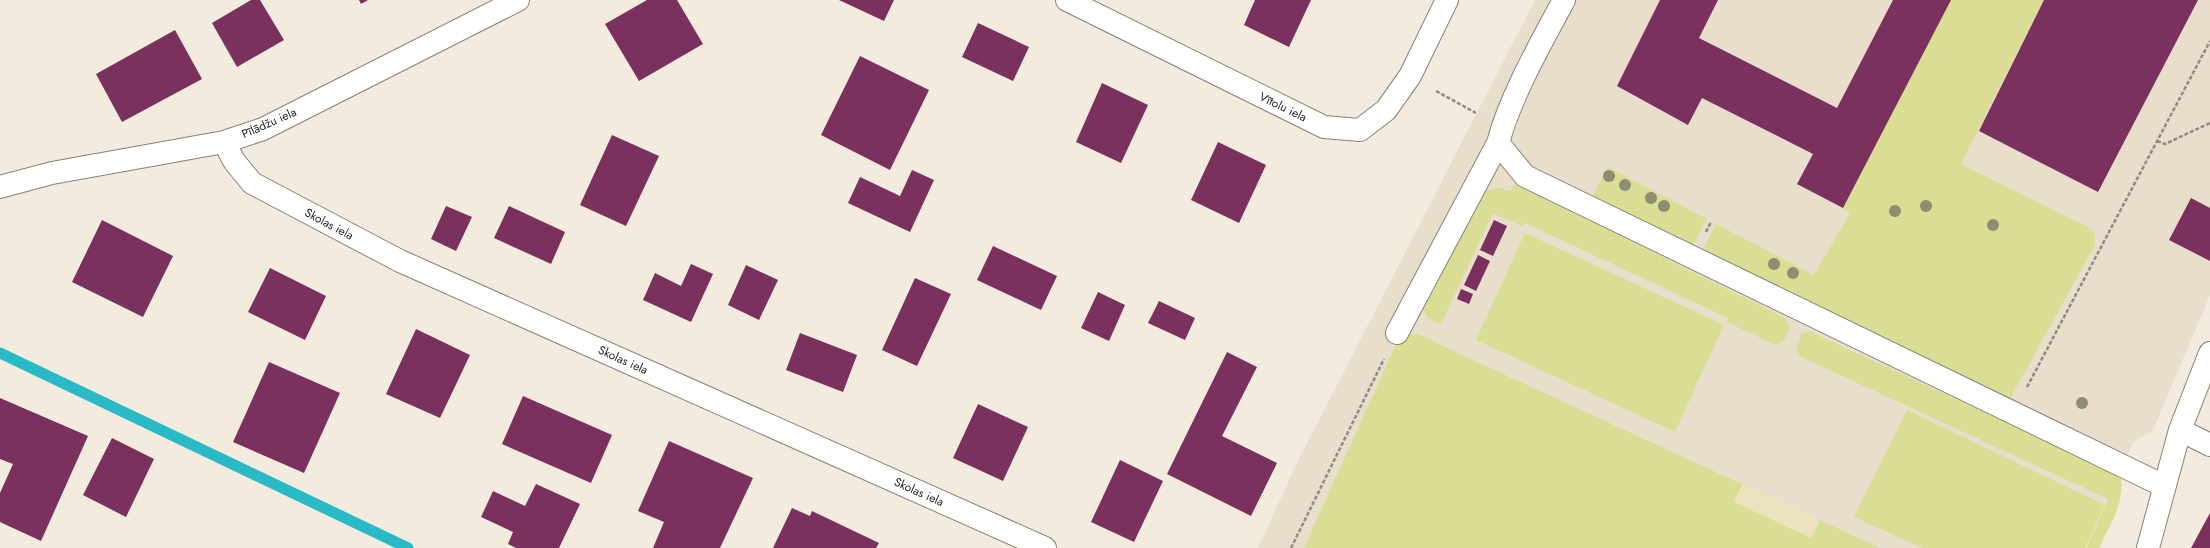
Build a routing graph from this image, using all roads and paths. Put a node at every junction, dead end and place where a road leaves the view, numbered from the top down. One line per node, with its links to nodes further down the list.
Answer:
1 (518, 0): 10 (street, Pīlādžu iela)
2 (1067, 0): 6 (street, Vītolu iela)
3 (1447, 0): 6 (street, Vītolu iela)
4 (1564, 0): 8 (street)
5 (2210, 41): 9 (path)
6 (1410, 76): 8 (path)
7 (2210, 123): 9 (path)
8 (1500, 135): 12 (street); 14 (street)
9 (2157, 141): 14 (path)
10 (224, 142): 11 (street, Pīlādžu iela); 18 (street, Skolas iela)
11 (0, 187)
12 (1397, 333): 19 (path)
13 (2210, 353): 15 (street)
14 (2013, 413): 17 (street)
15 (2180, 430): 16 (street); 17 (street)
16 (2210, 445)
17 (2164, 486): 20 (street)
18 (1045, 548)
19 (1291, 548)
20 (2148, 548)

